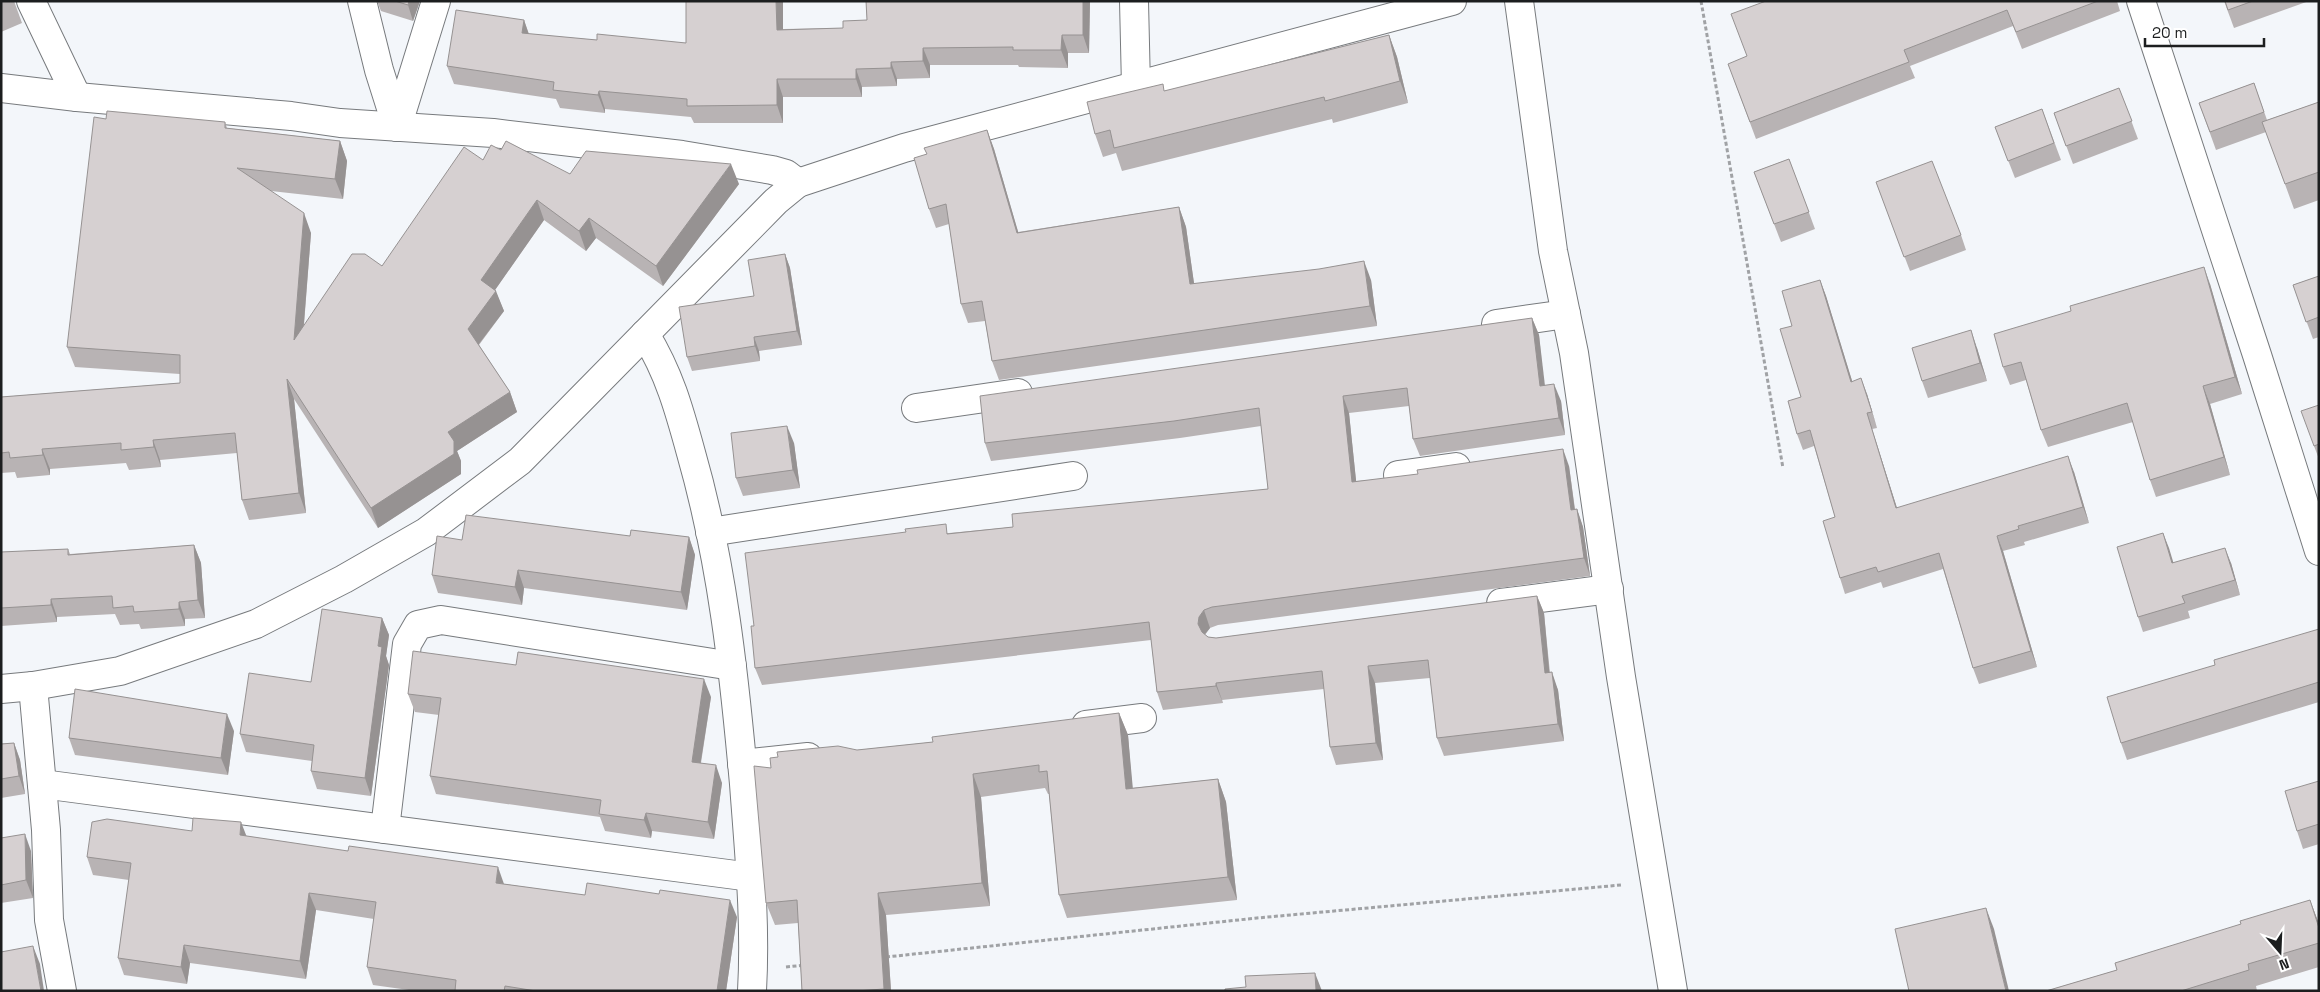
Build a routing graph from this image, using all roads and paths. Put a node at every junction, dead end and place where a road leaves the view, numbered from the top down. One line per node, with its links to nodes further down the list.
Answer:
1 (31, 1): 11 (street)
2 (362, 1): 12 (street)
3 (436, 1): 12 (street)
4 (1134, 1): 9 (street)
5 (1452, 1): 9 (street)
6 (1519, 1): 14 (street)
7 (1701, 1): 22 (path)
8 (2141, 1): 26 (street)
9 (1136, 87): 13 (street)
10 (1, 88): 11 (street)
11 (77, 98): 12 (street)
12 (397, 127): 13 (street)
13 (798, 182): 16 (street)
14 (1566, 314): 15 (street); 19 (street)
15 (1468, 328)
16 (645, 334): 25 (street); 30 (street)
17 (1044, 389): 18 (street)
18 (916, 408)
19 (1588, 448): 20 (street); 27 (street)
20 (1560, 452)
21 (1484, 463): 23 (street)
22 (1784, 468)
23 (1398, 475)
24 (1073, 476): 25 (street)
25 (710, 532): 29 (street)
26 (2319, 551)
27 (1609, 589): 28 (street); 39 (street)
28 (1473, 607)
29 (732, 666): 35 (street); 37 (street)
30 (33, 686): 31 (street); 36 (street)
31 (1, 689)
32 (1142, 718): 33 (street)
33 (1064, 727)
34 (830, 754): 35 (street)
35 (742, 764): 38 (street)
36 (42, 784): 37 (street); 43 (street)
37 (385, 829): 38 (street)
38 (751, 877): 42 (street)
39 (1654, 882): 40 (path); 44 (street)
40 (882, 957)
41 (813, 964): 42 (path)
42 (753, 981)
43 (62, 991)
44 (1673, 991)

